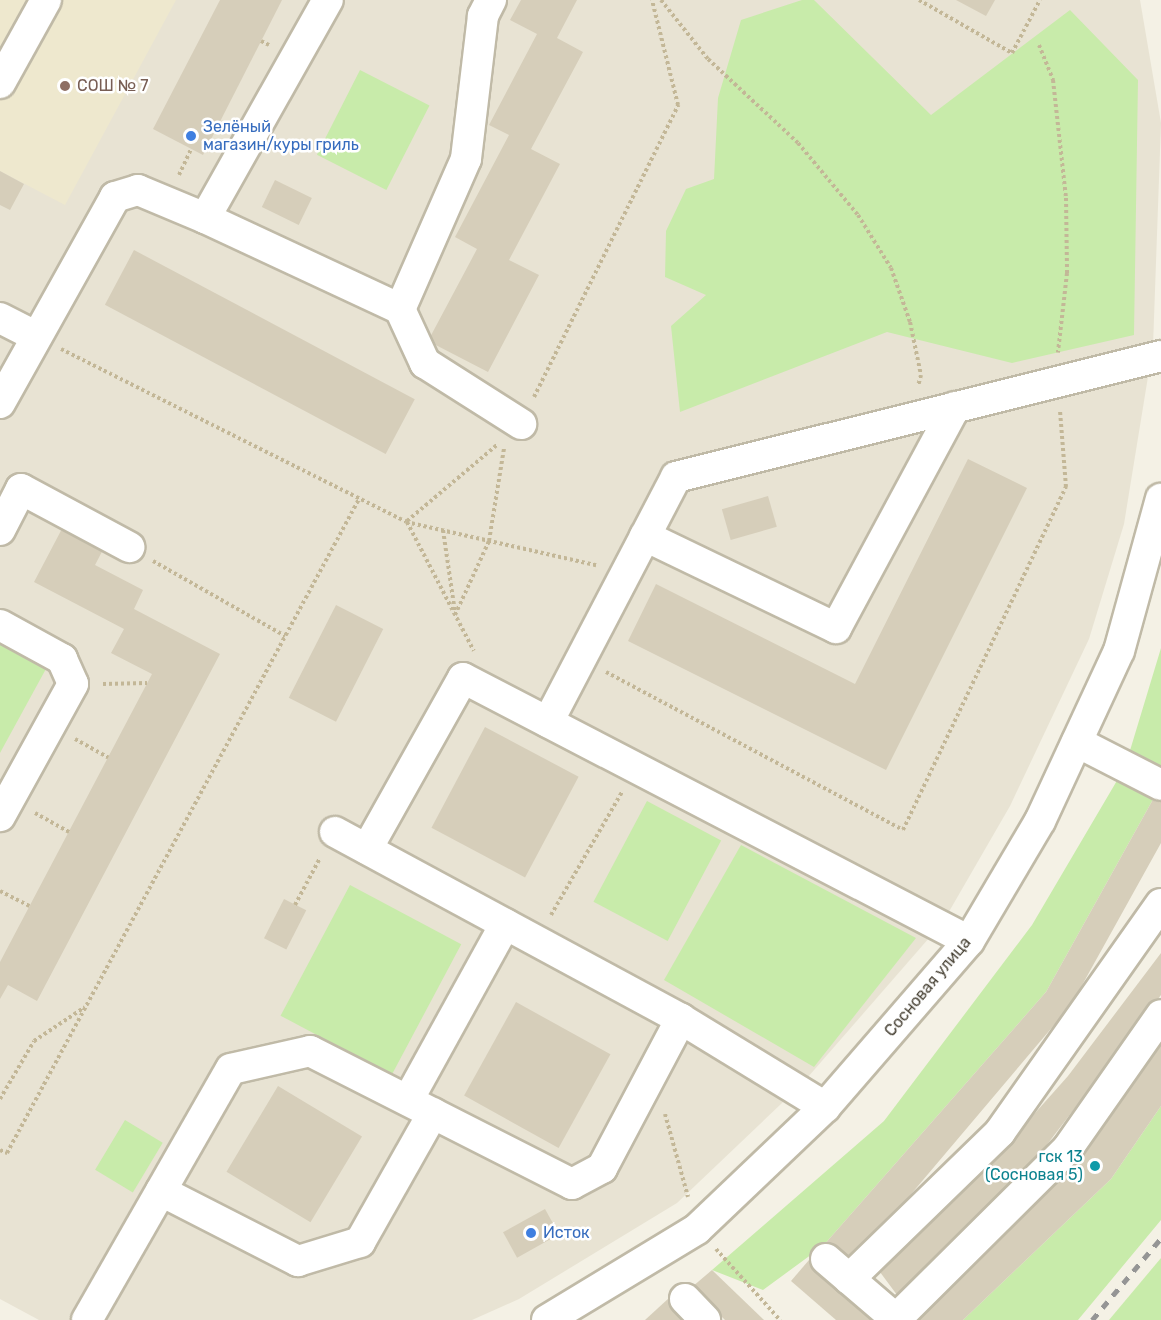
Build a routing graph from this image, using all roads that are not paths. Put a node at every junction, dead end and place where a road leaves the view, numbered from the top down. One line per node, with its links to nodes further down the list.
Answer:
1 (45, 0): 4 (street)
2 (328, 0): 5 (street)
3 (491, 0): 6 (street)
4 (0, 83)
5 (205, 218): 6 (street); 8 (street)
6 (400, 309): 12 (street)
7 (0, 318): 8 (street)
8 (34, 335): 10 (street)
9 (1161, 356): 11 (street)
10 (0, 404)
11 (955, 407): 15 (street); 15 (street)
12 (521, 424)
13 (1161, 499): 19 (street, Сосновая улица)
14 (0, 531): 16 (street)
15 (645, 536): 18 (street)
16 (129, 547)
17 (0, 626): 21 (street)
18 (548, 722): 23 (street); 26 (street)
19 (1077, 742): 20 (street); 26 (street, Сосновая улица)
20 (1161, 785)
21 (5, 808)
22 (335, 832): 23 (street)
23 (367, 849): 25 (street)
24 (1161, 904): 33 (street)
25 (505, 924): 28 (street); 29 (street)
26 (969, 941): 30 (street, Сосновая улица)
27 (1161, 1015): 33 (street)
28 (681, 1019): 29 (street); 30 (street)
29 (421, 1107): 31 (street); 31 (street)
30 (825, 1107): 36 (street, Сосновая улица)
31 (161, 1191): 35 (street)
32 (825, 1259): 33 (street)
33 (849, 1279)
34 (685, 1299): 37 (street)
35 (87, 1320)
36 (547, 1320)
37 (705, 1320)

